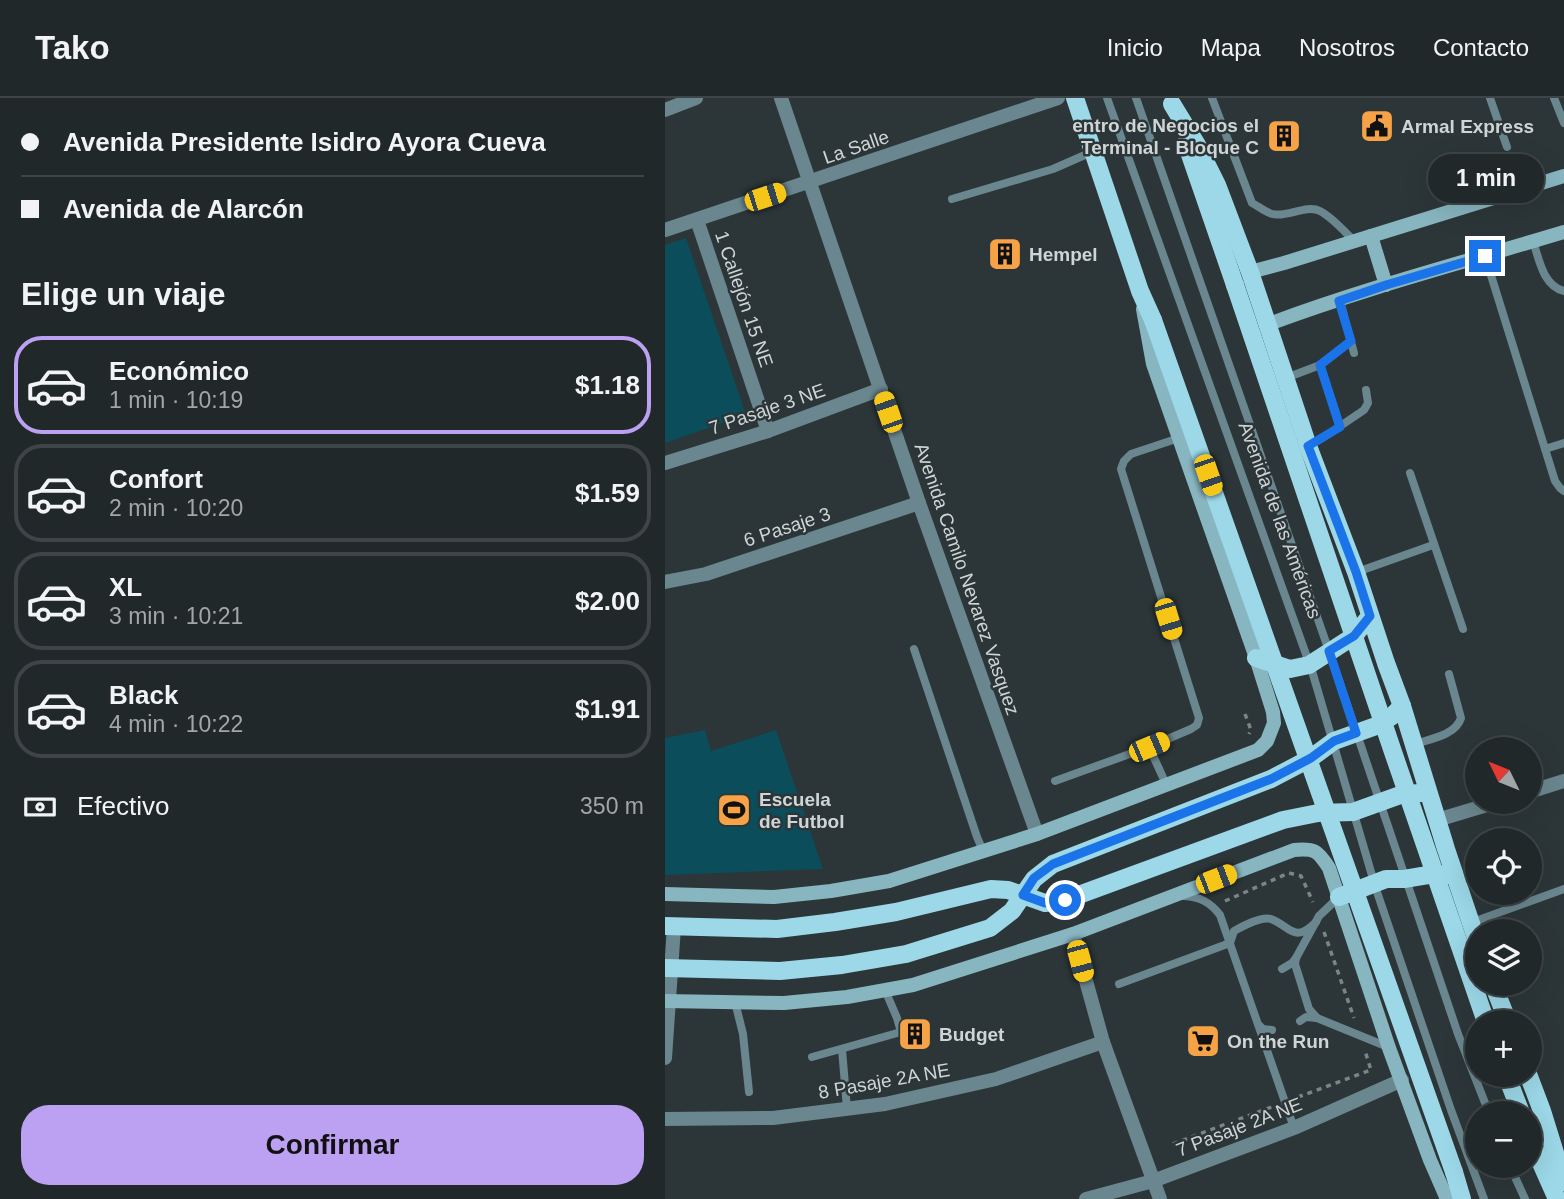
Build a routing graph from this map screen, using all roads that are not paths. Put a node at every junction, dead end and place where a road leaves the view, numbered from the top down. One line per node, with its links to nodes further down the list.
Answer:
1 (696, 98): 11 (street)
2 (781, 98): 16 (street, Avenida Camilo Nevarez Vasquez)
3 (1058, 98): 16 (street, La Salle)
4 (1075, 98): 14 (main road)
5 (1107, 98): 55 (lane, Avenida de las Américas)
6 (1136, 98): 53 (lane, Avenida de las Américas)
7 (1212, 98): 22 (lane)
8 (1490, 98): 13 (lane)
9 (1554, 98): 12 (lane)
10 (1171, 101): 25 (main road); 96 (main road, Avenida de las Américas, bridge)
11 (673, 104)
12 (1564, 123)
13 (1507, 147)
14 (1094, 151): 17 (lane); 27 (main road)
15 (1564, 176): 21 (main road)
16 (810, 183): 18 (street, La Salle); 35 (street, Avenida Camilo Nevarez Vasquez)
17 (952, 199)
18 (697, 220): 19 (street, La Salle); 38 (street, 1 Callejón 15 NE)
19 (665, 230)
20 (1564, 232): 23 (main road)
21 (1371, 236): 22 (main road); 26 (main road)
22 (1354, 241): 25 (main road)
23 (1533, 241): 24 (main road); 28 (lane)
24 (1485, 256): 26 (main road); 42 (lane)
25 (1251, 272): 30 (main road)
26 (1386, 285): 29 (main road)
27 (1140, 291): 39 (main road); 120 (main road, bridge)
28 (1564, 291)
29 (1339, 301): 30 (main road); 31 (lane)
30 (1269, 324): 34 (main road)
31 (1351, 341): 32 (lane); 33 (lane)
32 (1354, 353)
33 (1320, 365): 34 (lane); 37 (lane)
34 (1285, 378): 41 (main road)
35 (880, 389): 38 (street, 7 Pasaje 3 NE); 46 (street, Avenida Camilo Nevarez Vasquez)
36 (1366, 390): 37 (lane)
37 (1340, 427): 41 (lane)
38 (768, 431): 43 (street, 7 Pasaje 3 NE)
39 (1179, 438): 54 (main road); 61 (lane)
40 (1564, 443): 42 (lane)
41 (1308, 446): 48 (main road)
42 (1545, 449): 45 (lane)
43 (665, 463)
44 (1410, 473): 47 (lane)
45 (1564, 491)
46 (919, 503): 49 (street, 6 Pasaje 3); 71 (street, Avenida Camilo Nevarez Vasquez)
47 (1433, 545): 48 (lane); 51 (lane)
48 (1356, 572): 50 (main road)
49 (665, 582)
50 (1370, 616): 53 (main road); 57 (main road)
51 (1462, 629)
52 (914, 649): 72 (lane)
53 (1329, 651): 55 (main road); 58 (lane, Avenida de las Américas)
54 (1256, 659): 55 (main road); 64 (main road)
55 (1309, 665): 59 (lane, Avenida de las Américas)
56 (1449, 674): 60 (lane)
57 (1402, 706): 58 (main road); 60 (main road)
58 (1356, 733): 59 (main road); 67 (lane, Avenida de las Américas)
59 (1334, 741): 68 (lane, Avenida de las Américas); 78 (main road)
60 (1415, 744): 66 (main road)
61 (1149, 747): 62 (lane); 64 (lane)
62 (1055, 780)
63 (1564, 782): 65 (street)
64 (1165, 785): 71 (main road)
65 (1542, 788)
66 (1428, 792): 67 (main road); 70 (main road)
67 (1379, 803): 68 (main road); 74 (lane, Avenida de las Américas)
68 (1353, 812): 75 (lane, Avenida de las Américas); 78 (main road)
69 (1465, 812): 70 (street)
70 (1437, 820): 73 (main road)
71 (1037, 834): 72 (main road)
72 (983, 851): 77 (main road)
73 (1455, 876): 74 (main road); 81 (main road)
74 (1404, 879): 75 (main road); 109 (lane, Avenida de las Américas)
75 (1375, 884): 80 (main road); 121 (lane, Avenida de las Américas)
76 (1564, 889): 82 (lane)
77 (665, 894)
78 (1023, 895): 84 (main road); 88 (main road)
79 (1174, 895): 80 (main road); 85 (main road); 86 (lane)
80 (1339, 897): 83 (lane); 102 (main road)
81 (1469, 919)
82 (1481, 919)
83 (1316, 922): 86 (lane); 87 (lane)
84 (669, 926): 88 (street)
85 (1073, 934): 92 (main road); 101 (street)
86 (1230, 943): 91 (lane); 93 (lane)
87 (1296, 958): 89 (lane); 97 (lane)
88 (668, 968): 94 (street)
89 (1282, 969)
90 (1254, 978): 93 (lane)
91 (1119, 984)
92 (885, 990): 95 (main road); 103 (lane)
93 (1246, 991): 99 (lane)
94 (667, 1001): 95 (main road); 105 (street)
95 (735, 1002): 108 (lane)
96 (1482, 1010)
97 (1317, 1018): 98 (lane); 102 (lane)
98 (1300, 1021)
99 (1257, 1023): 100 (lane); 112 (lane)
100 (1272, 1030)
101 (1103, 1042): 110 (street, 8 Pasaje 2A NE); 115 (street)
102 (1389, 1048): 106 (main road)
103 (842, 1049): 104 (lane); 110 (lane)
104 (812, 1057)
105 (665, 1058)
106 (1402, 1080): 112 (street, 7 Pasaje 2A NE); 119 (main road)
107 (1533, 1087): 116 (main road)
108 (749, 1092)
109 (1484, 1101)
110 (847, 1109): 111 (street, 8 Pasaje 2A NE)
111 (665, 1119)
112 (1294, 1128): 115 (street, 7 Pasaje 2A NE)
113 (1542, 1165): 123 (main road)
114 (1515, 1178): 122 (lane)
115 (1153, 1181): 117 (street, 7 Pasaje 2A NE); 118 (street)
116 (1564, 1182)
117 (1086, 1199)
118 (1160, 1199)
119 (1447, 1199)
120 (1462, 1199)
121 (1484, 1199)
122 (1525, 1199)
123 (1557, 1199)

